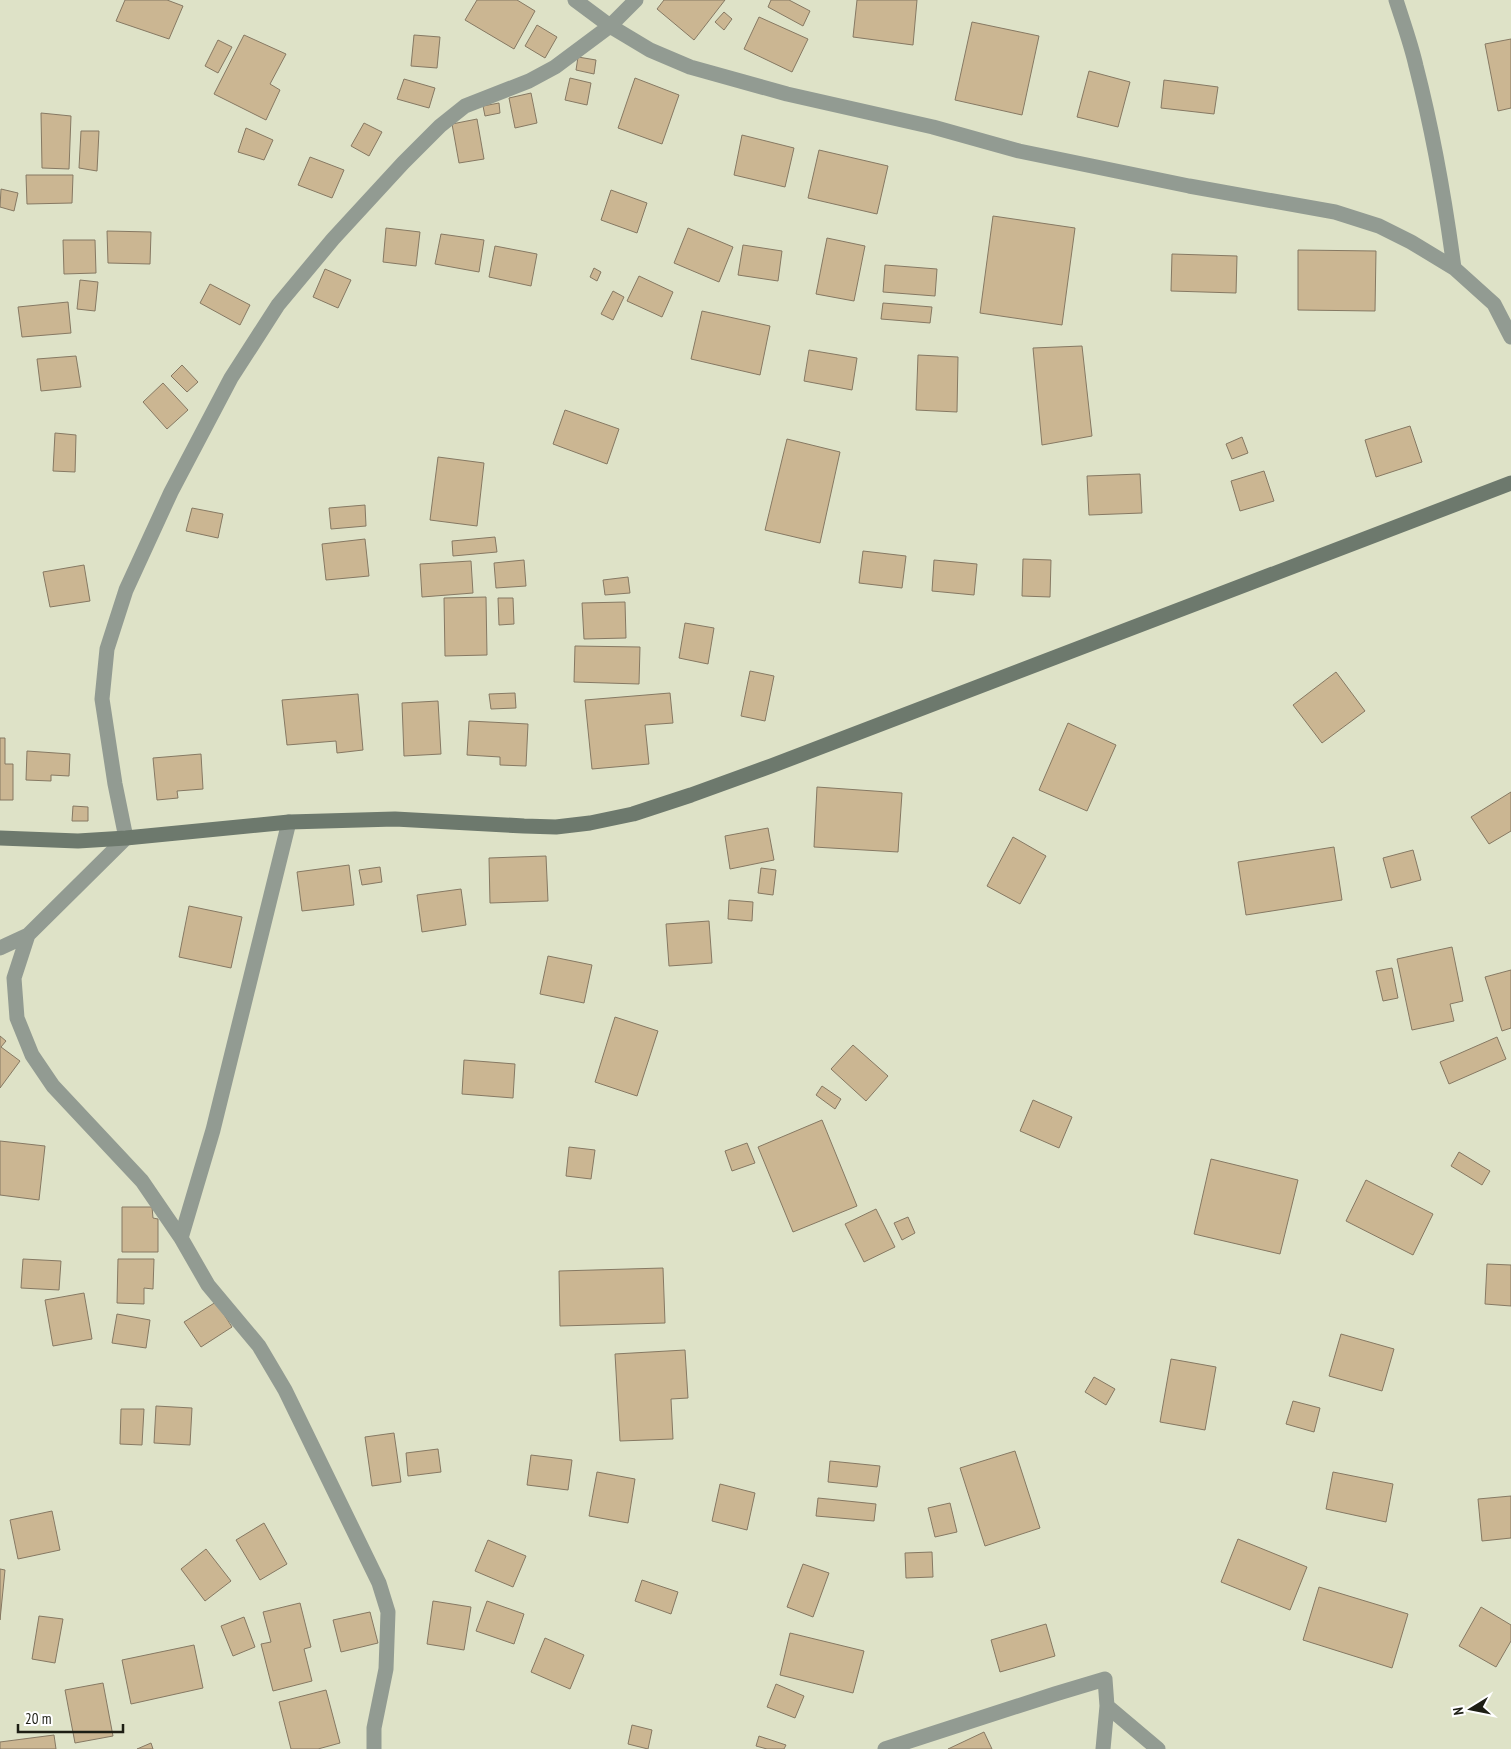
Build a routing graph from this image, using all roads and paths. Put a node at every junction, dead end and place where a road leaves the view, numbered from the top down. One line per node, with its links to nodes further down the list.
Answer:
1 (575, 0): 4 (street)
2 (636, 0): 4 (street)
3 (1396, 0): 5 (street)
4 (610, 26): 5 (street); 10 (street)
5 (1454, 268): 6 (street)
6 (1511, 337)
7 (1511, 483): 8 (street)
8 (289, 822): 10 (street); 13 (street)
9 (0, 838): 10 (street)
10 (126, 838): 11 (street)
11 (28, 935): 12 (street); 13 (street)
12 (0, 948)
13 (181, 1238): 15 (street)
14 (1107, 1706): 16 (street); 17 (street); 18 (street)
15 (374, 1749)
16 (886, 1749)
17 (1103, 1749)
18 (1158, 1749)

